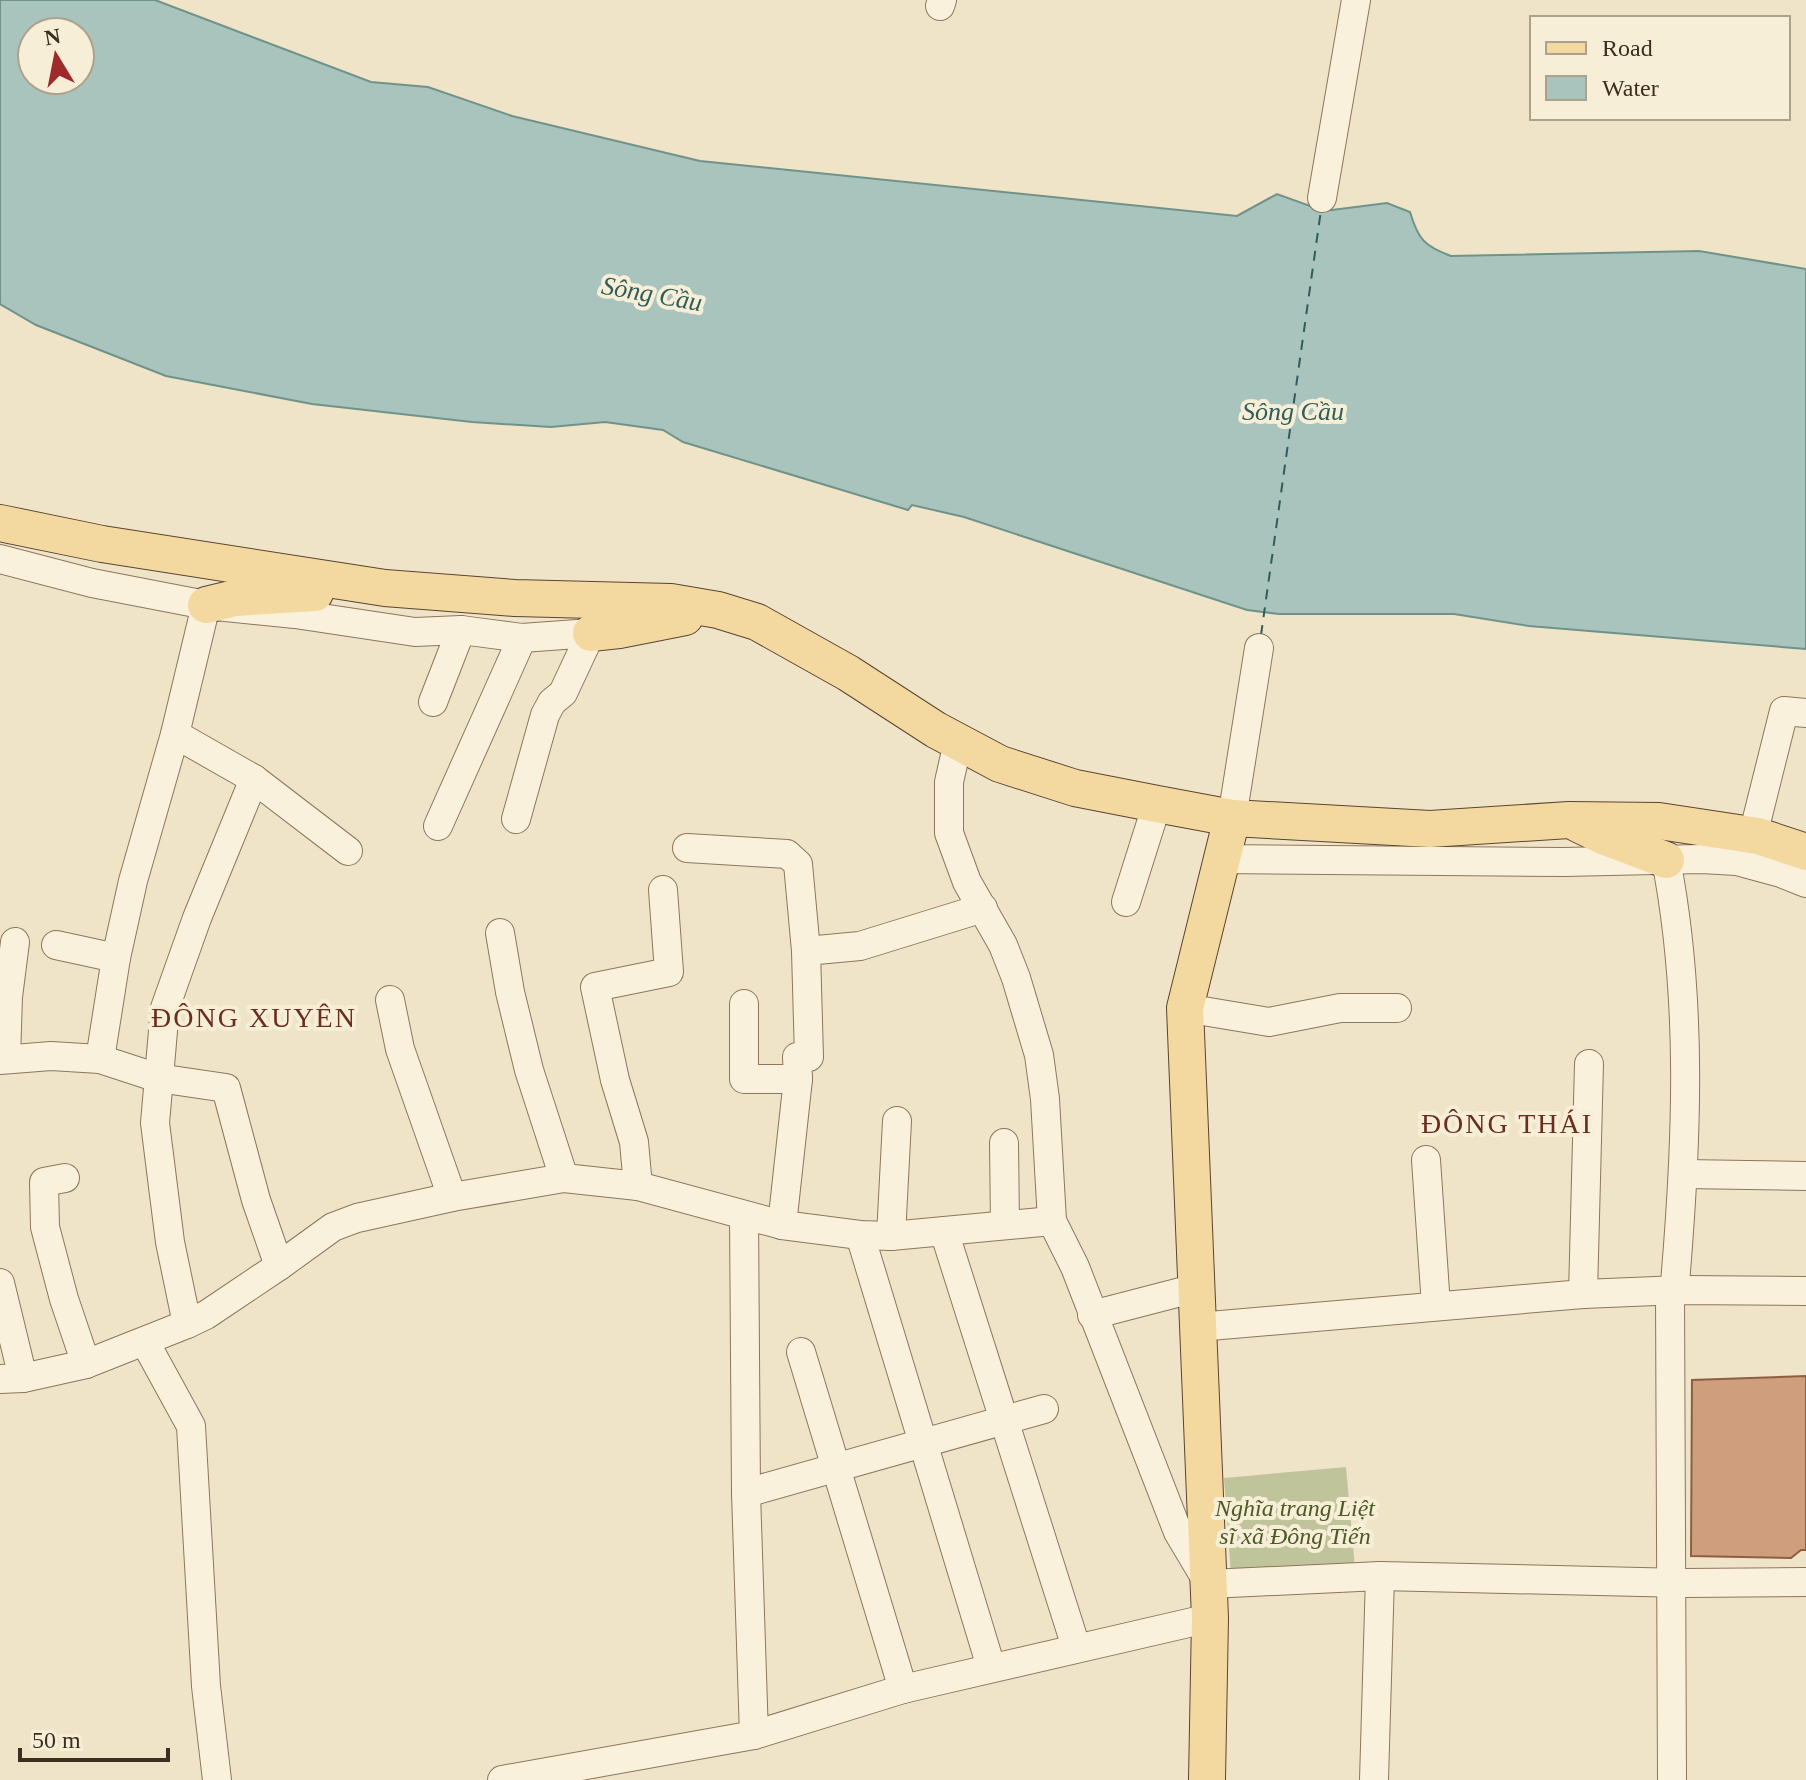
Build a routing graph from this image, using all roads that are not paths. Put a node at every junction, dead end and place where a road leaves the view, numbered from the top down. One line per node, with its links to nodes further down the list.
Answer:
1 (1356, 0): 2 (street)
2 (1322, 198)
3 (0, 523): 5 (main road)
4 (0, 559): 6 (street)
5 (385, 588): 6 (main road); 7 (main road)
6 (206, 605): 8 (street); 14 (street)
7 (718, 610): 9 (main road); 15 (main road)
8 (461, 630): 10 (street); 12 (street)
9 (591, 633): 10 (street); 19 (street)
10 (522, 638): 21 (street)
11 (1259, 648): 18 (street)
12 (433, 702)
13 (1806, 713): 22 (street)
14 (175, 734): 16 (street); 36 (street)
15 (958, 742): 17 (main road); 31 (street)
16 (254, 779): 24 (street); 44 (street)
17 (1157, 804): 18 (main road); 30 (street)
18 (1232, 818): 20 (main road); 26 (main road)
19 (516, 819)
20 (1569, 820): 22 (main road); 27 (main road)
21 (438, 826)
22 (1753, 835): 25 (main road)
23 (687, 848): 35 (street)
24 (348, 851)
25 (1806, 852)
26 (1221, 859): 27 (street); 39 (main road)
27 (1666, 860): 28 (street); 49 (street)
28 (1806, 883)
29 (663, 890): 53 (street)
30 (1126, 902)
31 (983, 908): 35 (street); 56 (street)
32 (500, 933): 52 (street)
33 (15, 942): 41 (street)
34 (56, 945): 36 (street)
35 (806, 951): 45 (street)
36 (116, 958): 42 (street)
37 (390, 1000): 54 (street)
38 (744, 1004): 45 (street)
39 (1185, 1008): 40 (street); 64 (main road)
40 (1397, 1008)
41 (3, 1059): 42 (street)
42 (100, 1059): 44 (street)
43 (1589, 1064): 67 (street)
44 (158, 1078): 62 (street); 70 (street)
45 (798, 1079): 57 (street)
46 (897, 1121): 61 (street)
47 (1004, 1143): 58 (street)
48 (1426, 1160): 68 (street)
49 (1684, 1174): 50 (street); 65 (street)
50 (1806, 1176)
51 (65, 1178): 74 (street)
52 (564, 1178): 53 (street); 54 (street)
53 (638, 1186): 55 (street)
54 (452, 1197): 62 (street)
55 (744, 1216): 57 (street); 80 (street)
56 (1052, 1221): 58 (street); 69 (street)
57 (782, 1225): 60 (street)
58 (1005, 1225): 59 (street)
59 (944, 1231): 61 (street); 77 (street)
60 (860, 1235): 61 (street); 78 (street)
61 (891, 1236)
62 (279, 1266): 70 (street)
63 (0, 1283): 75 (street)
64 (1196, 1288): 69 (street); 71 (main road)
65 (1675, 1288): 66 (street); 67 (street); 83 (street)
66 (1806, 1291)
67 (1583, 1294): 68 (street)
68 (1436, 1306): 71 (street)
69 (1092, 1315): 84 (street)
70 (187, 1324): 72 (street)
71 (1198, 1327): 84 (main road)
72 (145, 1342): 74 (street); 89 (street)
73 (801, 1352): 79 (street)
74 (86, 1364): 75 (street)
75 (12, 1379)
76 (1044, 1409): 77 (street)
77 (1005, 1418): 78 (street); 85 (street)
78 (921, 1442): 79 (street); 86 (street)
79 (836, 1469): 80 (street); 87 (street)
80 (746, 1493): 88 (street)
81 (1380, 1576): 83 (street); 84 (street); 92 (street)
82 (1806, 1582): 83 (street)
83 (1676, 1583): 93 (street); 94 (street)
84 (1210, 1601): 85 (street); 91 (main road)
85 (1076, 1647): 86 (street)
86 (991, 1667): 87 (street)
87 (903, 1689): 88 (street)
88 (754, 1735): 90 (street)
89 (217, 1780)
90 (502, 1780)
91 (1207, 1780)
92 (1374, 1780)
93 (1672, 1780)
94 (1685, 1780)

